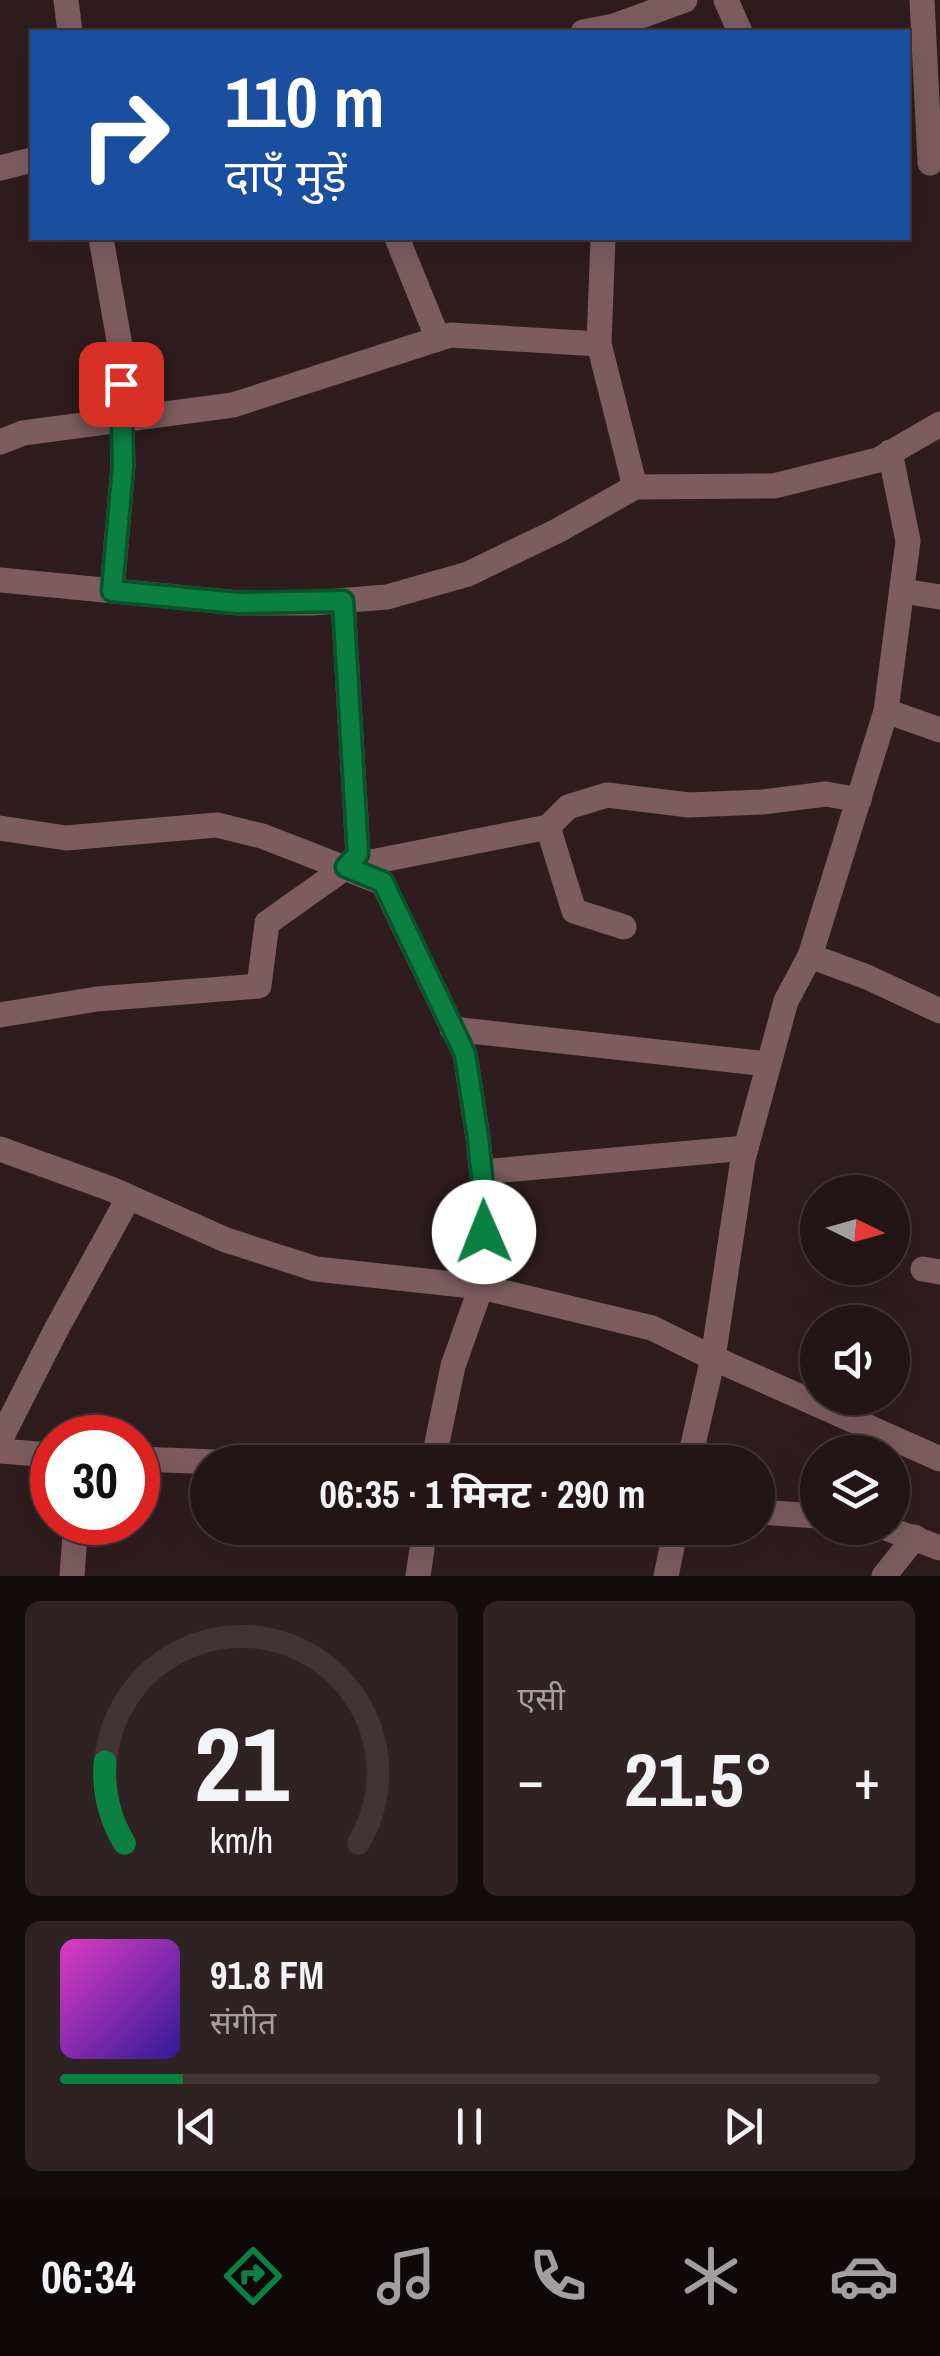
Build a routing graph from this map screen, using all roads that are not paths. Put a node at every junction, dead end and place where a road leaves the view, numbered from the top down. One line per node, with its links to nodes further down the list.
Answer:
1 (66, 0): 6 (street)
2 (685, 0): 5 (street)
3 (726, 0): 7 (street)
4 (922, 0): 9 (street)
5 (614, 29)
6 (70, 30)
7 (739, 30)
8 (30, 160): 10 (street)
9 (926, 161)
10 (0, 168)
11 (101, 240): 16 (street)
12 (398, 240): 14 (street)
13 (603, 240): 15 (street)
14 (438, 339): 15 (street); 16 (street)
15 (599, 344): 20 (street)
16 (122, 421): 18 (street); 22 (street)
17 (940, 424): 19 (street)
18 (0, 442)
19 (890, 452): 20 (street); 23 (street)
20 (635, 486): 25 (street)
21 (0, 580): 22 (street)
22 (112, 591): 25 (street)
23 (902, 591): 24 (street); 26 (street)
24 (940, 597)
25 (343, 601): 31 (street)
26 (886, 710): 27 (street); 28 (street)
27 (940, 730)
28 (859, 800): 29 (street); 33 (street)
29 (548, 827): 31 (street); 32 (street)
30 (0, 828): 31 (street)
31 (346, 867): 35 (street); 36 (street)
32 (624, 927)
33 (810, 956): 34 (street); 37 (street)
34 (940, 1012)
35 (0, 1015)
36 (452, 1029): 37 (street); 40 (street)
37 (768, 1064): 38 (street)
38 (746, 1148): 40 (street); 43 (street)
39 (0, 1150): 41 (street)
40 (482, 1172): 42 (street)
41 (129, 1197): 42 (street); 44 (street)
42 (481, 1287): 43 (street); 45 (street)
43 (713, 1358): 46 (street); 49 (street)
44 (0, 1440)
45 (437, 1445)
46 (693, 1445)
47 (0, 1451): 48 (street)
48 (30, 1453)
49 (940, 1458)
50 (160, 1460): 51 (street)
51 (190, 1461)
52 (775, 1513): 53 (street)
53 (800, 1515)
54 (910, 1536): 55 (street)
55 (914, 1537): 59 (street); 63 (street)
56 (74, 1545): 60 (street)
57 (422, 1545): 61 (street)
58 (672, 1545): 62 (street)
59 (940, 1548)
60 (72, 1576)
61 (418, 1576)
62 (666, 1576)
63 (884, 1576)

